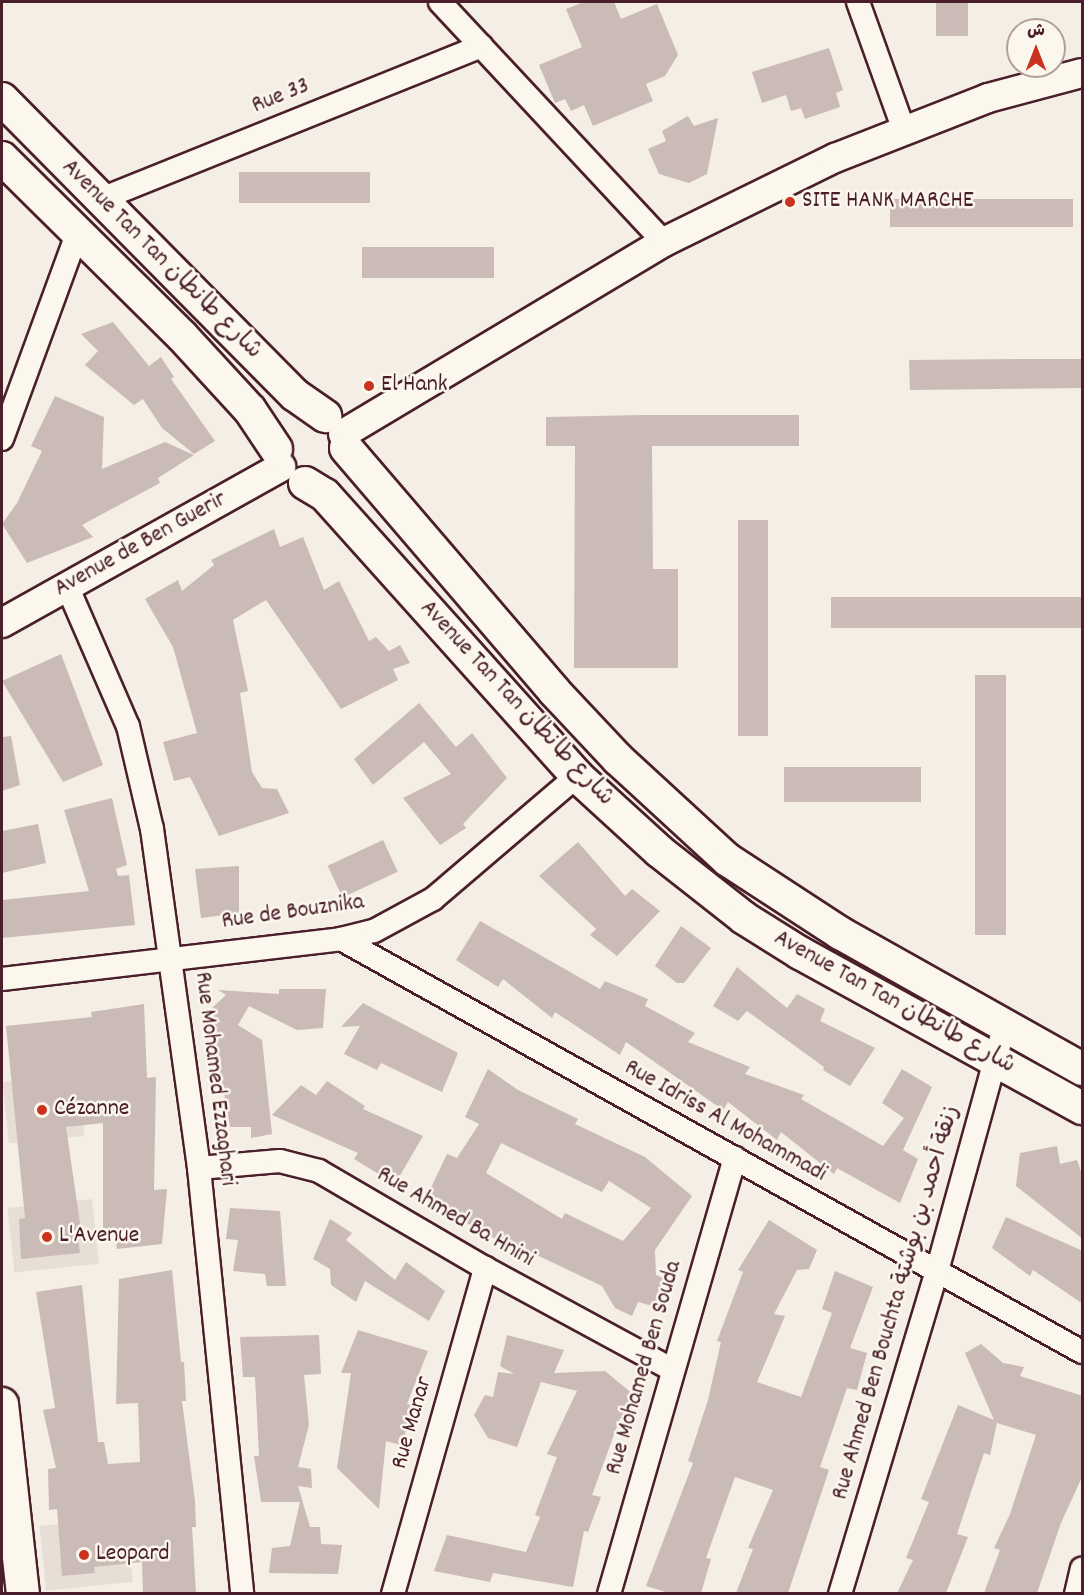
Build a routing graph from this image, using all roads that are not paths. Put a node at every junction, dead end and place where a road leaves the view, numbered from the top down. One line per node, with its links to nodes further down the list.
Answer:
1 (440, 2): 3 (street)
2 (858, 2): 6 (street)
3 (481, 46): 8 (street, Rue 33); 10 (street)
4 (1083, 73): 6 (street)
5 (2, 99): 8 (main road, Avenue Tan Tan شارع طانطان)
6 (903, 128): 10 (street)
7 (2, 158): 9 (main road, Avenue Tan Tan شارع طانطان)
8 (101, 198): 11 (main road, Avenue Tan Tan شارع طانطان)
9 (78, 231): 12 (street); 13 (main road, Avenue Tan Tan شارع طانطان)
10 (664, 242): 11 (street)
11 (338, 433): 13 (main road); 13 (main road); 20 (main road, Avenue Tan Tan شارع طانطان)
12 (2, 439)
13 (287, 466): 14 (street, Avenue de Ben Guerir); 16 (main road, Avenue Tan Tan شارع طانطان)
14 (67, 586): 15 (street, Avenue de Ben Guerir); 18 (street, Rue Mohamed Ezzaghari)
15 (2, 623)
16 (577, 776): 17 (street, Rue de Bouznika); 21 (main road, Avenue Tan Tan شارع طانطان)
17 (341, 939): 18 (street, Rue de Bouznika); 24 (street, Rue Idriss Al Mohammadi)
18 (171, 956): 19 (street, Rue de Bouznika); 25 (street, Rue Mohamed Ezzaghari)
19 (2, 979)
20 (1004, 1027): 21 (street, Rue Ahmed Ben Bouchta زنقة أحمد بن بوشتة); 22 (main road, Avenue Tan Tan شارع طانطان)
21 (997, 1060): 23 (main road, Avenue Tan Tan شارع طانطان); 27 (street, Rue Ahmed Ben Bouchta زنقة أحمد بن بوشتة)
22 (1083, 1069)
23 (1083, 1108)
24 (735, 1158): 27 (street, Rue Idriss Al Mohammadi); 29 (street, Rue Mohamed Ben Souda)
25 (199, 1168): 26 (street, Rue Ahmed Ba Hnini); 33 (street, Rue Mohamed Ezzaghari)
26 (485, 1268): 29 (street, Rue Ahmed Ba Hnini); 34 (street, Rue Manar)
27 (937, 1271): 28 (street, Rue Idriss Al Mohammadi); 36 (street, Rue Ahmed Ben Bouchta زنقة أحمد بن بوشتة)
28 (1083, 1352)
29 (671, 1369): 35 (street, Rue Mohamed Ben Souda)
30 (2, 1404): 32 (main road)
31 (1083, 1569): 37 (street)
32 (23, 1593)
33 (242, 1593)
34 (393, 1593)
35 (609, 1593)
36 (840, 1593)
37 (1076, 1593)

